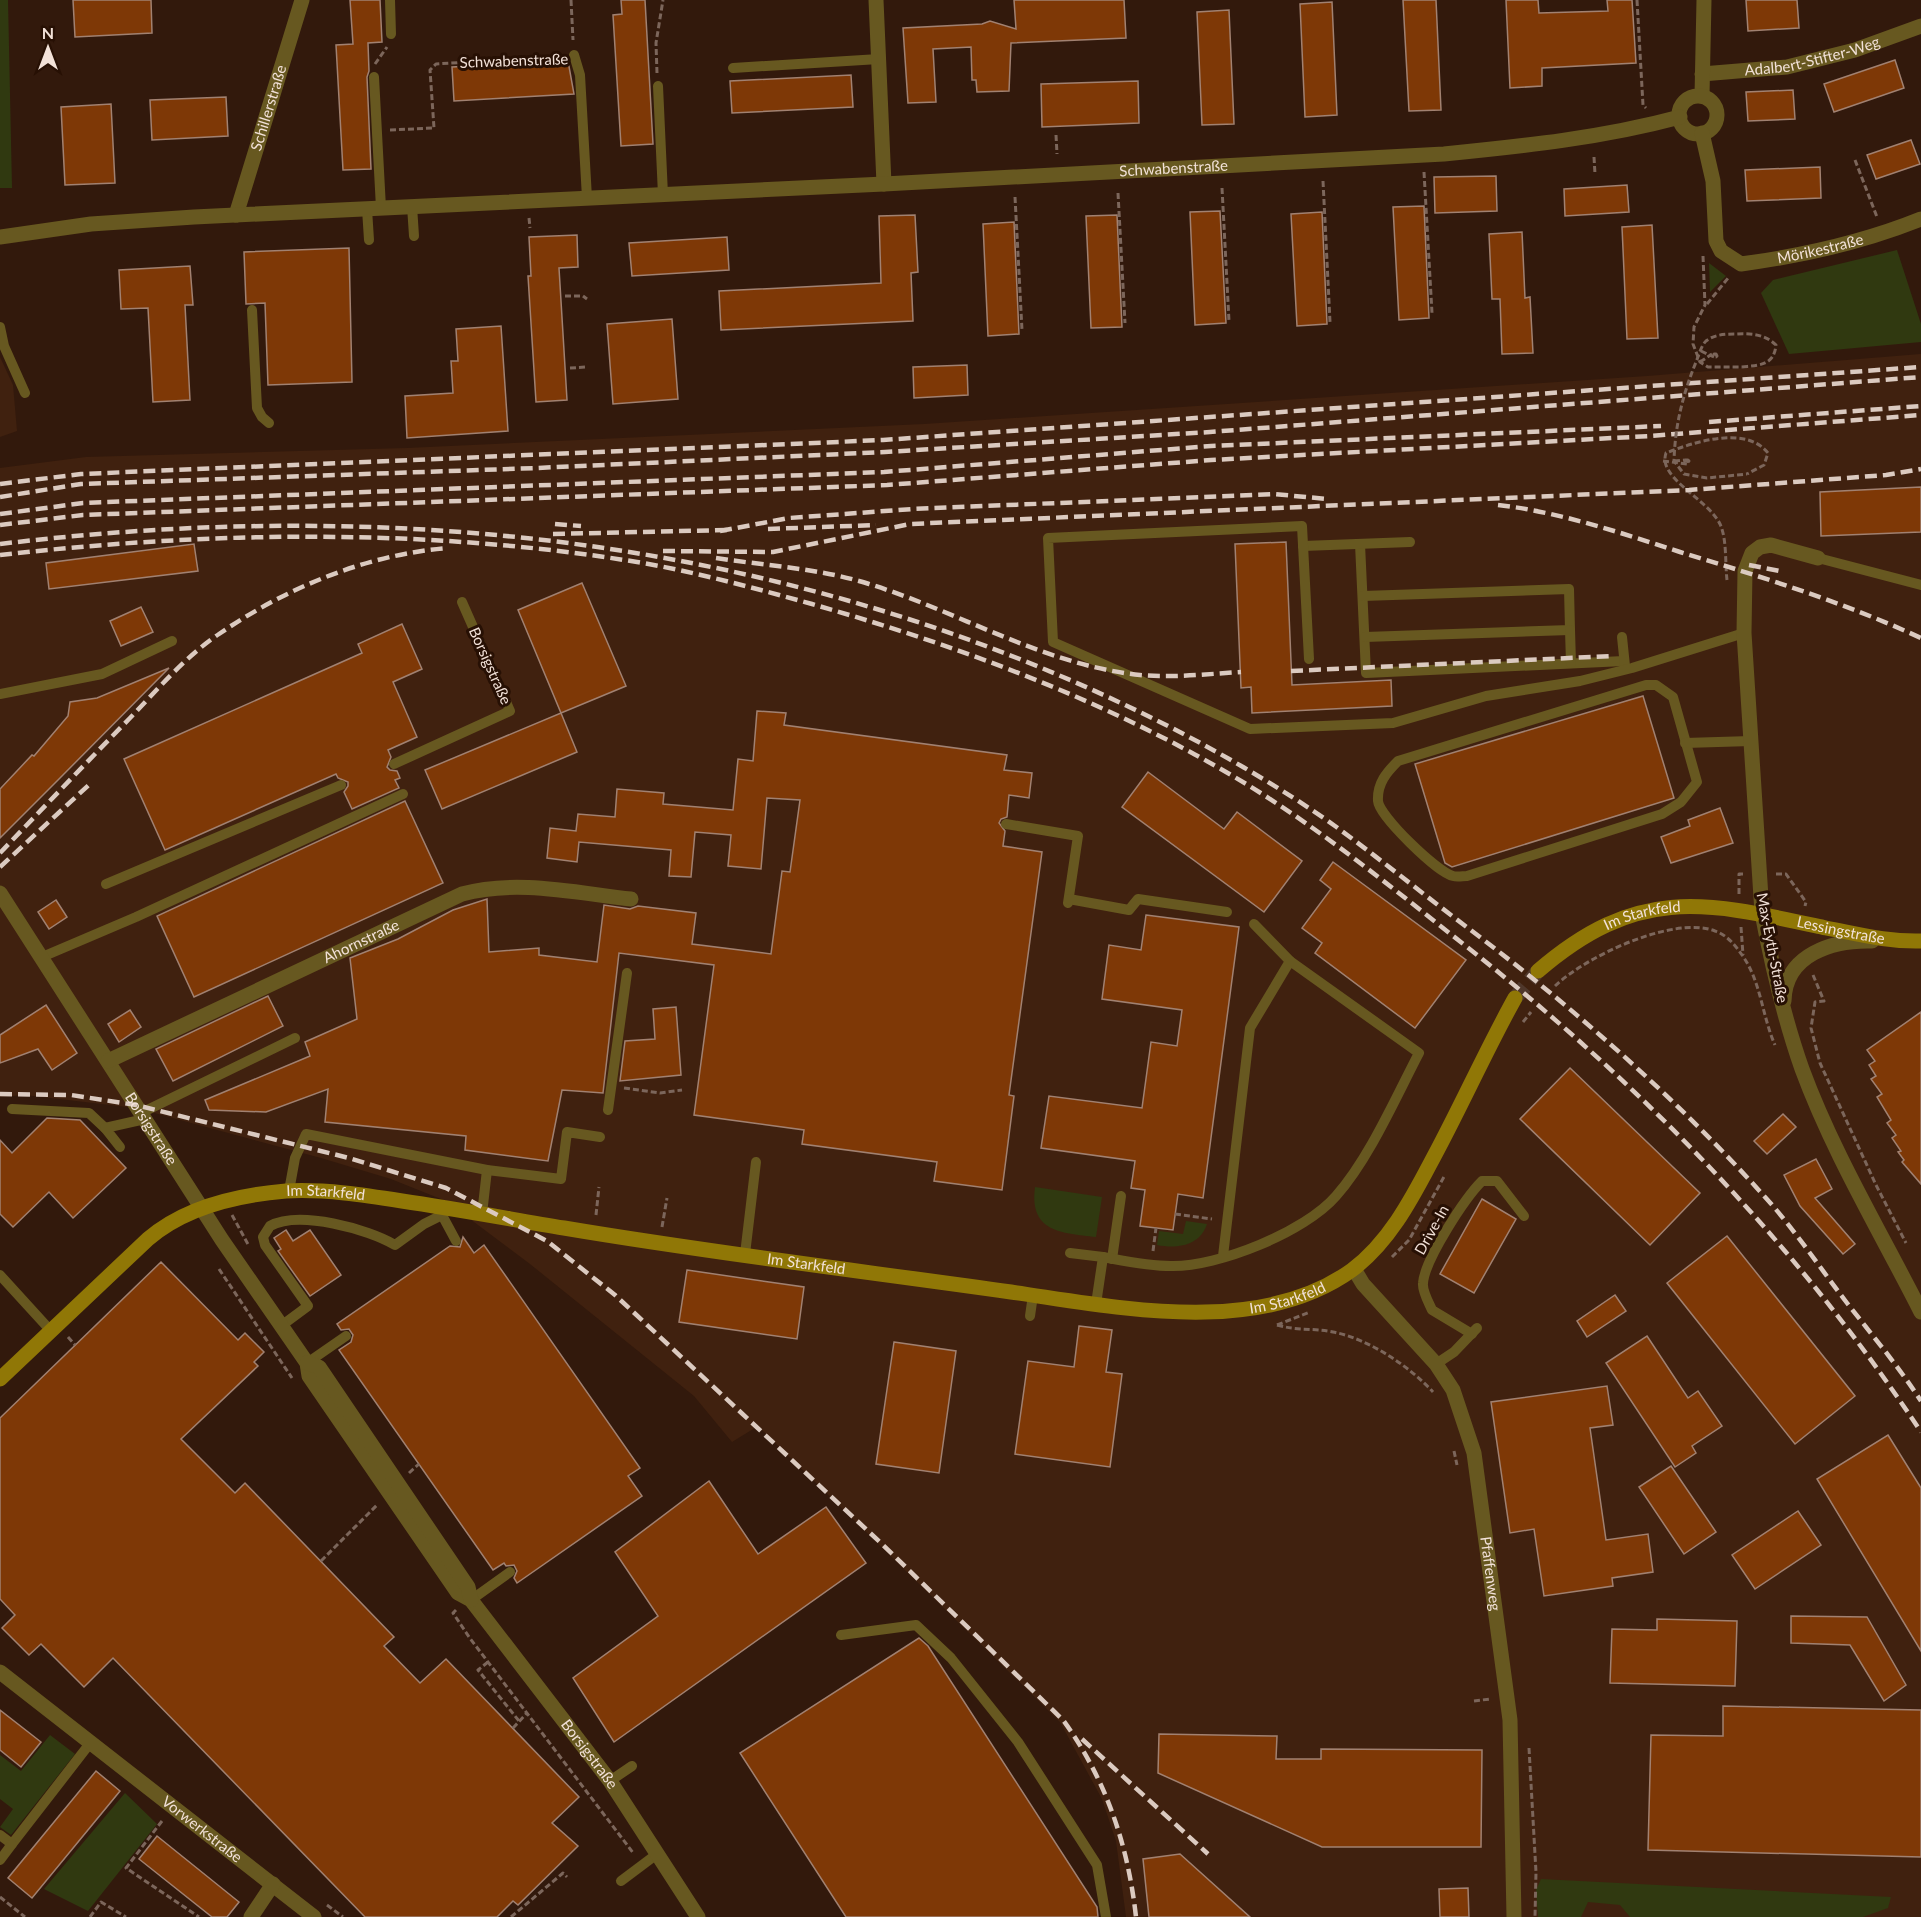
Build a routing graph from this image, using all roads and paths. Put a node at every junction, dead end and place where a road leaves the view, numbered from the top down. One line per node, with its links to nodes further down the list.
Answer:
1 (302, 0): 36 (street, Schillerstraße)
2 (390, 0): 9 (lane)
3 (571, 0): 10 (path)
4 (663, 0): 15 (path)
5 (876, 0): 11 (street)
6 (1637, 0): 18 (path)
7 (1704, 0): 13 (street)
8 (1921, 26): 13 (street, Adalbert-Stifter-Weg)
9 (391, 34): 14 (path)
10 (574, 55): 19 (path, Schwabenstraße); 33 (lane, Schwabenstraße)
11 (879, 59): 12 (lane); 28 (street)
12 (733, 68)
13 (1702, 74): 16 (street)
14 (374, 77): 19 (lane)
15 (658, 86): 31 (lane)
16 (1702, 96): 17 (street); 20 (street)
17 (1680, 117): 18 (street, Schwabenstraße); 20 (street)
18 (1658, 123): 23 (street, Schwabenstraße)
19 (377, 131): 35 (lane)
20 (1702, 133): 45 (street)
21 (1056, 135): 22 (path)
22 (1058, 154)
23 (1423, 155): 28 (street, Schwabenstraße); 50 (path)
24 (1594, 157): 26 (path)
25 (1855, 160): 40 (path)
26 (1595, 174)
27 (1323, 181): 52 (path)
28 (885, 184): 31 (street, Schwabenstraße)
29 (1222, 188): 51 (path)
30 (1118, 193): 53 (path)
31 (663, 195): 33 (street, Schwabenstraße)
32 (1015, 197): 55 (path)
33 (587, 198): 34 (street, Schwabenstraße)
34 (412, 206): 35 (street, Schwabenstraße); 41 (lane)
35 (374, 208): 36 (street, Schwabenstraße); 43 (lane)
36 (236, 215): 42 (street, Schwabenstraße)
37 (529, 216): 39 (path)
38 (1921, 219): 40 (street, Mörikestraße)
39 (530, 228)
40 (1884, 234): 45 (street, Mörikestraße)
41 (414, 236)
42 (0, 237)
43 (369, 240)
44 (1703, 248): 48 (path)
45 (1741, 264): 48 (path)
46 (565, 296): 47 (path)
47 (587, 299)
48 (1706, 305): 57 (path)
49 (252, 310): 61 (lane)
50 (1432, 313)
51 (1229, 321)
52 (1330, 322)
53 (1125, 323)
54 (0, 327): 60 (lane)
55 (1022, 330)
56 (1701, 351): 57 (path, bridge); 57 (path, bridge); 63 (path, bridge)
57 (1700, 362)
58 (587, 367): 59 (path)
59 (570, 368)
60 (25, 393)
61 (269, 423)
62 (1664, 460): 63 (path, bridge); 63 (path, bridge); 68 (path)
63 (1674, 461)
64 (1410, 542): 65 (lane)
65 (1360, 544): 66 (lane); 70 (lane)
66 (1304, 546): 77 (lane); 79 (lane)
67 (1818, 558): 69 (lane); 73 (street, Max-Eyth-Straße)
68 (1727, 584)
69 (1921, 585)
70 (1363, 596): 72 (lane); 75 (lane)
71 (462, 602): 83 (lane, Borsigstraße)
72 (1570, 630): 75 (lane); 78 (lane)
73 (1744, 633): 79 (lane); 81 (street, Max-Eyth-Straße)
74 (1622, 636): 79 (lane)
75 (1365, 637): 78 (lane)
76 (172, 641): 80 (lane)
77 (1309, 659)
78 (1571, 663): 79 (lane)
79 (1624, 665)
80 (0, 694)
81 (1751, 741): 82 (lane); 91 (street, Max-Eyth-Straße)
82 (1685, 743): 82 (lane)
83 (394, 764)
84 (341, 785): 87 (lane)
85 (403, 794): 96 (lane)
86 (1006, 824): 90 (lane)
87 (106, 884)
88 (0, 893): 96 (street, Borsigstraße)
89 (631, 899): 105 (street, Ahornstraße)
90 (1227, 912)
91 (1762, 913): 93 (main road, Lessingstraße); 98 (main road, Im Starkfeld); 103 (street, Max-Eyth-Straße)
92 (1254, 924): 97 (lane)
93 (1888, 941): 94 (main road, Lessingstraße); 103 (street)
94 (1921, 941)
95 (1743, 955): 100 (path)
96 (42, 957): 105 (street, Borsigstraße)
97 (1290, 961): 125 (lane); 131 (lane)
98 (1538, 972)
99 (627, 973): 106 (lane)
100 (1555, 986)
101 (1515, 998): 135 (main road, Im Starkfeld)
102 (1824, 1001): 128 (path)
103 (1788, 1028): 140 (street, Max-Eyth-Straße)
104 (296, 1038): 110 (lane)
105 (108, 1061): 110 (street, Borsigstraße)
106 (611, 1086): 107 (path); 109 (lane)
107 (682, 1090)
108 (12, 1109): 111 (lane)
109 (608, 1110)
110 (143, 1116): 111 (lane); 119 (street, Borsigstraße)
111 (105, 1128): 113 (lane)
112 (600, 1137): 115 (lane)
113 (120, 1147)
114 (757, 1162): 130 (lane)
115 (487, 1170): 117 (lane); 121 (lane)
116 (599, 1187): 123 (path)
117 (289, 1191): 119 (main road, Im Starkfeld); 120 (main road, Im Starkfeld)
118 (1121, 1196): 132 (lane)
119 (202, 1208): 142 (street, Borsigstraße); 143 (main road, Im Starkfeld)
120 (443, 1211): 121 (main road, Im Starkfeld); 127 (lane); 142 (lane)
121 (482, 1214): 130 (main road, Im Starkfeld)
122 (1175, 1214): 125 (path)
123 (596, 1215)
124 (1524, 1216): 149 (lane, Drive-In)
125 (1226, 1221): 131 (lane)
126 (1156, 1228): 133 (path)
127 (456, 1241)
128 (1909, 1249)
129 (1070, 1253): 132 (lane)
130 (745, 1254): 137 (main road, Im Starkfeld)
131 (1223, 1256): 133 (lane)
132 (1107, 1258): 133 (lane); 138 (lane)
133 (1151, 1265)
134 (218, 1267): 147 (path)
135 (1354, 1269): 138 (main road, Im Starkfeld); 149 (street, Pfaffenweg)
136 (0, 1275): 143 (lane)
137 (1033, 1295): 138 (main road, Im Starkfeld); 141 (lane)
138 (1096, 1304)
139 (1318, 1309): 151 (path)
140 (1921, 1311)
141 (1030, 1316)
142 (281, 1326): 148 (street, Borsigstraße)
143 (51, 1331): 150 (main road, Im Starkfeld)
144 (67, 1335): 146 (path)
145 (346, 1336): 148 (lane)
146 (75, 1345)
147 (276, 1356)
148 (307, 1363): 155 (street, Borsigstraße)
149 (1436, 1364): 189 (street, Pfaffenweg)
150 (0, 1379)
151 (1437, 1398)
152 (1453, 1447): 154 (path)
153 (419, 1464): 155 (path)
154 (1458, 1470)
155 (395, 1487): 156 (path); 158 (street, Borsigstraße)
156 (321, 1561)
157 (510, 1572): 158 (lane)
158 (471, 1600): 160 (path); 169 (street, Borsigstraße)
159 (841, 1635): 188 (lane)
160 (488, 1662): 164 (path); 165 (path)
161 (0, 1672): 167 (street, Vorwerkstraße)
162 (1492, 1699): 163 (path)
163 (1474, 1701)
164 (527, 1713): 165 (path); 175 (path)
165 (519, 1721): 166 (path)
166 (513, 1728)
167 (91, 1742): 172 (lane); 178 (street, Vorwerkstraße)
168 (632, 1766): 169 (lane)
169 (610, 1781): 173 (street, Borsigstraße)
170 (162, 1821): 183 (path)
171 (0, 1835): 172 (lane)
172 (12, 1844): 174 (lane)
173 (657, 1854): 175 (lane); 187 (street, Borsigstraße)
174 (0, 1860)
175 (642, 1864): 177 (lane)
176 (567, 1877): 186 (path)
177 (621, 1881)
178 (273, 1884): 184 (street); 185 (street, Vorwerkstraße)
179 (0, 1897): 180 (path)
180 (25, 1917)
181 (90, 1917): 182 (path)
182 (126, 1917)
183 (199, 1917)
184 (251, 1917)
185 (314, 1917)
186 (511, 1917)
187 (698, 1917)
188 (1106, 1917)
189 (1514, 1917)

